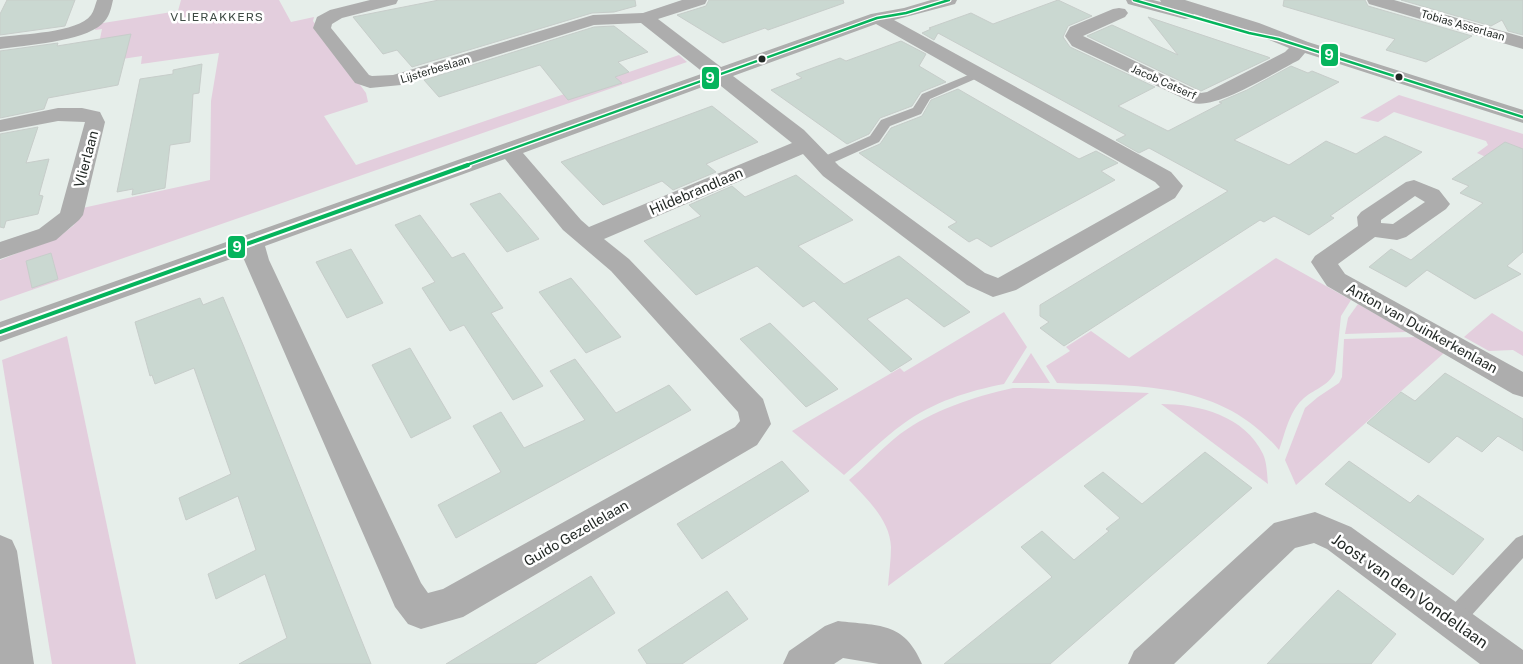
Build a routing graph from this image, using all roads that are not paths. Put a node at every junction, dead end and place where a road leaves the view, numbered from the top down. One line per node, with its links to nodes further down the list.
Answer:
1 (105, 0): 14 (street)
2 (390, 0): 10 (street, Lijsterbeslaan)
3 (699, 0): 10 (street, Lijsterbeslaan)
4 (918, 0): 11 (street)
5 (949, 0): 11 (street)
6 (1134, 0): 12 (street)
7 (1168, 0): 12 (street)
8 (1375, 0): 13 (street, Tobias Asserlaan)
9 (1119, 12): 15 (street, Jacob Catserf)
10 (645, 18): 17 (street)
11 (878, 18): 16 (street); 17 (street)
12 (1278, 39): 15 (street)
13 (1523, 42)
14 (0, 43)
15 (1301, 46): 18 (street)
16 (978, 74): 22 (lane); 22 (street)
17 (717, 75): 20 (street); 21 (street)
18 (1523, 117)
19 (0, 126): 26 (street, Vlierlaan)
20 (806, 145): 22 (street); 24 (street, Hildebrandlaan)
21 (510, 150): 24 (street, Guido Gezellelaan); 25 (street)
22 (823, 162)
23 (1370, 229): 28 (street, Anton van Duinkerkenlaan)
24 (586, 236): 25 (street, Guido Gezellelaan)
25 (251, 242): 27 (street)
26 (0, 251)
27 (0, 332)
28 (1523, 386)
29 (1523, 544): 31 (lane)
30 (0, 552): 32 (street)
31 (1453, 620): 35 (street, Joost van den Vondellaan); 36 (street, Joost van den Vondellaan)
32 (15, 664)
33 (802, 664): 34 (street)
34 (903, 664)
35 (1147, 664)
36 (1511, 664)

